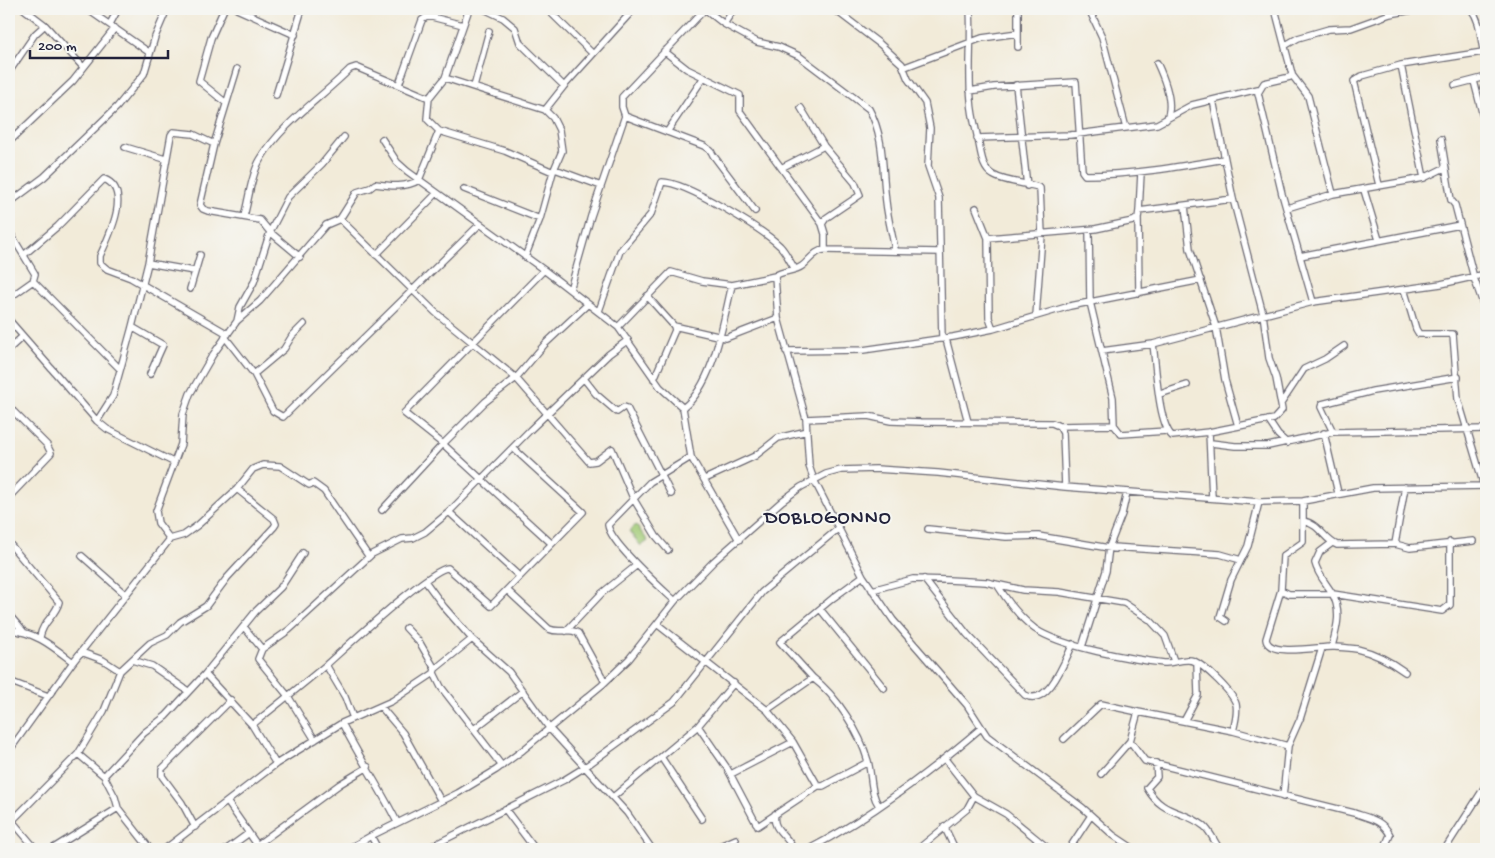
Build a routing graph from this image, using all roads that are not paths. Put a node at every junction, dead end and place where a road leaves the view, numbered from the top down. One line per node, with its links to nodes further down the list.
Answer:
1 (24, 9): 22 (street)
2 (87, 9): 24 (street)
3 (118, 9): 24 (street)
4 (167, 9): 33 (street)
5 (224, 9): 57 (street)
6 (237, 9): 27 (street)
7 (302, 9): 27 (street)
8 (469, 9): 23 (street)
9 (484, 9): 50 (street)
10 (547, 9): 34 (street)
11 (634, 9): 34 (street)
12 (705, 9): 21 (street); 31 (street)
13 (734, 9): 21 (street)
14 (834, 9): 39 (street)
15 (970, 9): 28 (street)
16 (1018, 9): 26 (street)
17 (1090, 9): 62 (street)
18 (1275, 9): 29 (street)
19 (1418, 9): 29 (street)
20 (1471, 9): 32 (street)
21 (724, 24): 112 (street)
22 (45, 25): 38 (street); 41 (street)
23 (463, 25): 45 (street); 47 (street)
24 (112, 26): 33 (street); 38 (street)
25 (489, 31): 51 (street)
26 (1018, 33): 28 (street); 30 (street)
27 (295, 35): 54 (street)
28 (972, 41): 39 (street); 53 (street)
29 (1286, 45): 52 (street)
30 (1018, 47)
31 (664, 51): 43 (street); 60 (street)
32 (1483, 52): 35 (street); 37 (street)
33 (150, 53): 92 (street)
34 (593, 54): 50 (street)
35 (1486, 60)
36 (1157, 63): 61 (street)
37 (1401, 65): 82 (street); 86 (street)
38 (84, 67): 72 (street)
39 (904, 67): 113 (street)
40 (237, 69): 57 (street)
41 (9, 72)
42 (1292, 75): 90 (street)
43 (704, 77): 65 (street); 78 (street)
44 (1486, 77): 46 (street)
45 (445, 78): 51 (street); 55 (street)
46 (1474, 81): 49 (street); 63 (street)
47 (399, 84): 55 (street); 98 (street)
48 (1016, 85): 53 (street); 66 (street); 69 (street)
49 (1454, 85)
50 (564, 86): 59 (street)
51 (474, 87): 59 (street)
52 (1258, 89): 56 (street); 95 (street)
53 (970, 91): 68 (street)
54 (276, 95)
55 (430, 98): 64 (street)
56 (1213, 100): 61 (street); 77 (street)
57 (226, 103): 73 (street)
58 (801, 108): 74 (street)
59 (545, 110): 80 (street)
60 (625, 116): 65 (street); 84 (street)
61 (1166, 121): 62 (street)
62 (1126, 128): 66 (street)
63 (1486, 128)
64 (439, 131): 80 (street); 83 (street)
65 (667, 132): 97 (street)
66 (1081, 133): 69 (street); 81 (street)
67 (344, 136): 107 (street)
68 (977, 138): 69 (street); 85 (street)
69 (1022, 138): 85 (street)
70 (382, 139): 83 (street)
71 (1441, 139): 79 (street)
72 (9, 142)
73 (214, 144): 76 (street); 98 (street)
74 (824, 146): 78 (street); 102 (street)
75 (125, 147): 76 (street)
76 (165, 159): 120 (street)
77 (1224, 159): 81 (street); 91 (street)
78 (782, 167): 102 (street)
79 (1444, 168): 82 (street); 104 (street)
80 (554, 170): 84 (street); 101 (street)
81 (1141, 173): 96 (street)
82 (1424, 178): 86 (street)
83 (419, 180): 89 (street); 100 (street)
84 (601, 186): 134 (street)
85 (1027, 186): 108 (street)
86 (1379, 186): 88 (street)
87 (464, 189): 101 (street)
88 (1364, 190): 90 (street); 110 (street)
89 (437, 193): 103 (street); 116 (street)
90 (1333, 194): 95 (street)
91 (1233, 199): 93 (street); 143 (street)
92 (9, 203)
93 (1184, 206): 96 (street); 127 (street)
94 (976, 208): 109 (street)
95 (1287, 208): 117 (street)
96 (1139, 210): 99 (street)
97 (755, 211)
98 (244, 216): 107 (street)
99 (1138, 218): 105 (street); 135 (street)
100 (340, 219): 116 (street); 118 (street)
101 (540, 219): 119 (street)
102 (822, 224): 111 (street)
103 (479, 225): 119 (street); 133 (street)
104 (1460, 225): 110 (street); 126 (street)
105 (1089, 230): 108 (street); 138 (street)
106 (9, 231): 114 (street)
107 (270, 232): 118 (street); 147 (street)
108 (1042, 235): 109 (street); 144 (street)
109 (988, 238): 153 (street)
110 (1379, 240): 117 (street)
111 (825, 250): 112 (street); 121 (street)
112 (895, 250): 113 (street)
113 (939, 252): 157 (street)
114 (25, 254): 128 (street); 129 (street)
115 (200, 255): 123 (street)
116 (376, 255): 133 (street)
117 (1300, 256): 139 (street)
118 (300, 257): 147 (street)
119 (525, 257): 122 (street)
120 (148, 263): 123 (street); 129 (street)
121 (795, 269): 125 (street); 141 (street)
122 (544, 270): 134 (street); 159 (street)
123 (194, 271): 131 (street)
124 (1486, 274): 126 (street)
125 (774, 276): 130 (street); 145 (street)
126 (1474, 278): 132 (street); 142 (street)
127 (1201, 280): 135 (street); 152 (street)
128 (33, 281): 137 (street); 165 (street)
129 (141, 285): 150 (street); 154 (street)
130 (732, 285): 136 (street); 155 (street)
131 (190, 289)
132 (1404, 289): 139 (street); 168 (street)
133 (412, 290): 159 (street); 167 (street)
134 (570, 290): 140 (street)
135 (1139, 292): 138 (street)
136 (647, 296): 149 (street); 151 (street)
137 (9, 298)
138 (1090, 302): 144 (street); 164 (street)
139 (1313, 302): 143 (street)
140 (588, 304): 141 (street); 169 (street)
141 (599, 311): 151 (street)
142 (1486, 312)
143 (1263, 314): 152 (street); 174 (street)
144 (1036, 316): 153 (street)
145 (778, 318): 155 (street); 163 (street)
146 (9, 320): 156 (street)
147 (237, 321): 154 (street)
148 (304, 324): 167 (street)
149 (674, 326): 155 (street); 171 (street)
150 (132, 327): 165 (street); 166 (street)
151 (618, 327): 158 (street)
152 (1216, 327): 160 (street); 184 (street)
153 (993, 329): 157 (street)
154 (226, 336): 167 (street); 197 (street)
155 (719, 336): 176 (street)
156 (22, 337): 162 (street); 180 (street)
157 (944, 339): 163 (street); 181 (street)
158 (628, 340): 170 (street); 171 (street)
159 (473, 343): 169 (street); 194 (street)
160 (1153, 344): 164 (street); 173 (street)
161 (1344, 346): 174 (street)
162 (9, 348)
163 (786, 351): 178 (street)
164 (1102, 351): 182 (street)
165 (120, 369): 180 (street)
166 (150, 374)
167 (254, 374)
168 (1458, 377): 186 (street); 190 (street)
169 (516, 378): 177 (street); 194 (street)
170 (584, 380): 177 (street); 198 (street)
171 (654, 380): 176 (street)
172 (1187, 385): 173 (street)
173 (1160, 394): 188 (street)
174 (1282, 402): 179 (street)
175 (9, 407): 209 (street)
176 (683, 408): 196 (street)
177 (549, 413): 195 (street); 210 (street)
178 (806, 419): 181 (street); 187 (street)
179 (1268, 420): 184 (street); 193 (street)
180 (97, 421): 197 (street)
181 (968, 422): 183 (street)
182 (1114, 425): 183 (street); 188 (street)
183 (1059, 426): 203 (street)
184 (1238, 426): 189 (street)
185 (1486, 429): 186 (street)
186 (1466, 430): 190 (street); 202 (street)
187 (807, 431): 199 (street); 201 (street)
188 (1167, 431): 189 (street)
189 (1209, 432): 192 (street)
190 (1333, 432): 191 (street)
191 (1324, 433): 193 (street); 207 (street)
192 (1211, 443): 193 (street); 211 (street)
193 (1287, 443)
194 (443, 444): 200 (street); 214 (street)
195 (513, 448): 200 (street); 224 (street)
196 (691, 457): 198 (street); 199 (street)
197 (173, 462): 219 (street)
198 (660, 475): 208 (street); 210 (street)
199 (705, 478): 220 (street)
200 (481, 480): 215 (street); 224 (street)
201 (814, 480): 203 (street); 217 (street); 220 (street)
202 (1485, 486): 204 (street)
203 (1065, 487): 206 (street)
204 (1405, 488): 207 (street); 226 (street)
205 (237, 489): 219 (street); 231 (street); 263 (street)
206 (1127, 492): 211 (street); 227 (street)
207 (1338, 493): 212 (street)
208 (671, 494)
209 (9, 497)
210 (633, 498): 228 (street); 233 (street)
211 (1212, 498): 213 (street)
212 (1303, 501): 213 (street); 216 (street)
213 (1259, 502): 232 (street)
214 (382, 510)
215 (449, 512): 231 (street); 234 (street)
216 (1303, 521): 225 (street); 241 (street)
217 (840, 528): 235 (street); 265 (street)
218 (928, 529): 227 (street)
219 (170, 539): 243 (street)
220 (739, 540): 245 (street)
221 (1473, 541): 222 (street)
222 (1450, 542): 226 (street); 242 (street)
223 (9, 543): 255 (street)
224 (551, 543): 234 (street)
225 (1332, 543): 226 (street); 242 (street)
226 (1395, 544)
227 (1111, 548): 232 (street); 244 (street)
228 (668, 550)
229 (303, 553): 250 (street)
230 (82, 556): 243 (street)
231 (370, 557): 261 (street)
232 (1241, 560): 248 (street)
233 (637, 565): 245 (street); 254 (street)
234 (519, 576): 239 (street)
235 (863, 576): 240 (street); 246 (street)
236 (924, 579): 238 (street); 240 (street); 257 (street)
237 (425, 581): 239 (street); 256 (street); 268 (street)
238 (998, 586): 244 (street); 257 (street)
239 (507, 590): 254 (street)
240 (872, 590): 292 (street)
241 (1281, 590): 242 (street); 260 (street)
242 (1333, 594): 258 (street)
243 (126, 595): 262 (street)
244 (1098, 597): 259 (street); 266 (street)
245 (675, 601): 249 (street)
246 (820, 609): 273 (street); 277 (street)
247 (9, 615): 253 (street)
248 (1226, 621)
249 (658, 624): 265 (street); 274 (street)
250 (244, 627): 261 (street); 272 (street)
251 (406, 628): 270 (street)
252 (9, 630): 253 (street)
253 (22, 631): 255 (street)
254 (566, 631): 274 (street)
255 (40, 637): 264 (street)
256 (472, 639): 270 (street); 279 (street)
257 (1073, 644): 259 (street)
258 (1332, 646): 260 (street); 271 (street)
259 (1082, 647): 266 (street)
260 (1322, 648): 299 (street)
261 (262, 649): 281 (street)
262 (81, 652): 264 (street); 269 (street)
263 (132, 660): 269 (street); 278 (street)
264 (73, 662): 280 (street)
265 (707, 662): 275 (street); 309 (street)
266 (1174, 662): 267 (street)
267 (1197, 663): 287 (street); 294 (street)
268 (326, 665): 281 (street); 286 (street)
269 (120, 671): 301 (street)
270 (435, 671): 283 (street); 293 (street)
271 (1405, 672)
272 (205, 674): 278 (street); 282 (street)
273 (813, 678): 284 (street); 304 (street)
274 (605, 682): 291 (street)
275 (734, 683): 284 (street); 290 (street)
276 (9, 684): 280 (street)
277 (884, 688)
278 (188, 691): 312 (street)
279 (523, 691): 291 (street); 293 (street)
280 (48, 696): 300 (street)
281 (288, 696): 289 (street); 296 (street)
282 (232, 700): 289 (street); 329 (street)
283 (381, 706): 286 (street); 318 (street)
284 (767, 710): 298 (street)
285 (1138, 712): 287 (street); 295 (street); 297 (street)
286 (353, 718): 288 (street)
287 (1184, 722): 294 (street)
288 (342, 724): 296 (street); 308 (street)
289 (252, 725): 306 (street)
290 (698, 726): 302 (street); 310 (street)
291 (549, 728): 307 (street); 309 (street)
292 (981, 728): 303 (street); 324 (street)
293 (474, 729): 307 (street)
294 (1233, 731): 299 (street)
295 (1064, 739)
296 (315, 740): 306 (street)
297 (1130, 741): 305 (street); 311 (street)
298 (794, 742): 310 (street); 313 (street)
299 (1288, 746): 317 (street)
300 (9, 751)
301 (78, 754): 312 (street); 327 (street)
302 (660, 757): 316 (street); 325 (street)
303 (945, 759): 315 (street); 320 (street)
304 (868, 762): 313 (street); 320 (street)
305 (1156, 763): 317 (street); 354 (street)
306 (276, 764): 319 (street)
307 (502, 766): 318 (street)
308 (368, 767): 326 (street); 334 (street)
309 (585, 767): 316 (street); 322 (street)
310 (731, 774): 323 (street)
311 (1101, 774)
312 (104, 776): 321 (street)
313 (818, 786): 323 (street)
314 (1486, 786): 356 (street)
315 (974, 796): 328 (street); 333 (street)
316 (613, 797): 344 (street)
317 (1284, 797): 355 (street)
318 (441, 801): 326 (street)
319 (228, 803): 329 (street); 330 (street)
320 (879, 806): 347 (street)
321 (118, 808): 337 (street); 338 (street)
322 (505, 809): 335 (street); 343 (street)
323 (775, 814): 346 (street)
324 (1090, 817): 352 (street); 353 (street)
325 (702, 819)
326 (397, 822): 331 (street)
327 (11, 823): 336 (street)
328 (944, 826): 348 (street); 349 (street)
329 (195, 827): 339 (street)
330 (249, 833): 334 (street); 340 (street)
331 (370, 836): 341 (street); 342 (street)
332 (736, 839): 345 (street)
333 (1039, 842): 350 (street); 351 (street)
334 (258, 847)
335 (430, 848)
336 (35, 849)
337 (52, 849)
338 (150, 849)
339 (165, 849)
340 (228, 849)
341 (348, 849)
342 (378, 849)
343 (535, 849)
344 (652, 849)
345 (713, 849)
346 (793, 849)
347 (809, 849)
348 (918, 849)
349 (955, 849)
350 (1026, 849)
351 (1049, 849)
352 (1070, 849)
353 (1134, 849)
354 (1217, 849)
355 (1384, 849)
356 (1445, 849)

